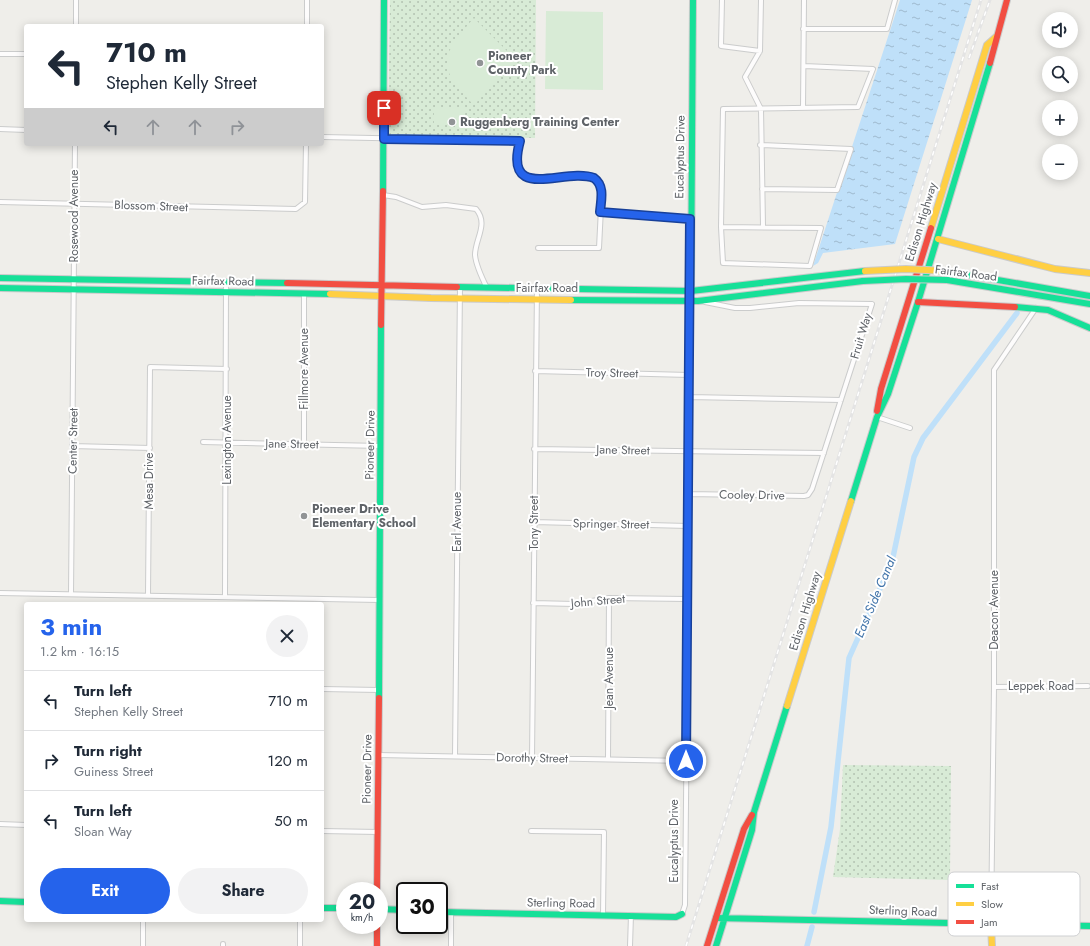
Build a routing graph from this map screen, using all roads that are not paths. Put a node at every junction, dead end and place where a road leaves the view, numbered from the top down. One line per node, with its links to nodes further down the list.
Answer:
1 (76, 0): 10 (street)
2 (307, 0): 11 (street)
3 (384, 0): 23 (main road, Pioneer Drive)
4 (693, 0): 32 (main road, Eucalyptus Drive)
5 (722, 0): 14 (street)
6 (761, 0): 14 (street)
7 (804, 0): 12 (street)
8 (895, 0): 12 (street)
9 (1007, 0): 13 (main road, Edison Highway)
10 (76, 24)
11 (307, 24)
12 (803, 29): 17 (street)
13 (996, 37): 35 (main road, Edison Highway); 65 (main road, Edison Highway)
14 (760, 51): 19 (street)
15 (0, 54): 16 (street)
16 (24, 54)
17 (804, 66): 18 (street); 18 (street)
18 (803, 108): 19 (street)
19 (761, 109): 24 (street); 34 (street)
20 (0, 129): 21 (street)
21 (24, 130)
22 (324, 138): 23 (street)
23 (384, 139): 28 (main road, Pioneer Drive); 31 (street)
24 (760, 145): 27 (street); 27 (street)
25 (75, 146): 30 (street, Rosewood Avenue)
26 (306, 146): 30 (street, Blossom Street)
27 (762, 189): 33 (street)
28 (384, 195): 41 (main road, Pioneer Drive); 44 (street)
29 (0, 202): 30 (street, Blossom Street)
30 (74, 202): 39 (street, Rosewood Avenue)
31 (600, 212): 32 (street); 36 (street)
32 (690, 219): 47 (main road, Eucalyptus Drive)
33 (763, 226): 34 (street); 34 (street)
34 (721, 227)
35 (938, 239): 37 (main road); 56 (main road, Edison Highway)
36 (538, 248)
37 (1090, 273)
38 (0, 278): 39 (main road, Fairfax Road)
39 (74, 279): 40 (main road, Fairfax Road); 46 (street, Rosewood Avenue)
40 (226, 282): 41 (main road, Fairfax Road); 48 (street, Lexington Avenue)
41 (383, 285): 42 (main road, Fairfax Road); 50 (main road, Pioneer Drive)
42 (460, 287): 44 (main road, Fairfax Road); 52 (street, Earl Avenue)
43 (0, 288): 46 (main road, Fairfax Road)
44 (487, 288): 45 (main road, Fairfax Road)
45 (536, 288): 47 (main road, Fairfax Road); 53 (street, Tony Street)
46 (74, 289): 48 (main road, Fairfax Road); 70 (street, Center Street)
47 (690, 291): 51 (main road, Fairfax Road, bridge); 54 (street, Eucalyptus Drive)
48 (226, 292): 49 (main road, Fairfax Road); 60 (street, Lexington Avenue)
49 (304, 294): 50 (main road, Fairfax Road); 69 (street, Fillmore Avenue)
50 (382, 295): 52 (main road, Fairfax Road); 71 (main road, Pioneer Drive)
51 (1090, 296)
52 (459, 298): 53 (main road, Fairfax Road); 93 (street, Earl Avenue)
53 (536, 298): 54 (main road, Fairfax Road); 61 (street, Tony Street)
54 (690, 300): 55 (main road, Fairfax Road); 62 (street, Eucalyptus Drive)
55 (698, 301): 57 (main road, Fairfax Road, bridge); 64 (street, Fruit Way)
56 (918, 302): 58 (main road); 65 (main road, Edison Highway)
57 (1090, 304)
58 (1036, 308): 59 (main road); 89 (street, Deacon Avenue)
59 (1090, 328)
60 (227, 369): 68 (street, Lexington Avenue); 72 (street, Mesa Drive)
61 (535, 371): 62 (street, Troy Street); 73 (street, Tony Street)
62 (689, 374): 63 (street, Eucalyptus Drive)
63 (689, 397): 64 (street); 74 (street, Eucalyptus Drive)
64 (841, 400): 75 (street, Fruit Way)
65 (877, 417): 66 (street); 97 (main road, Edison Highway)
66 (910, 428)
67 (203, 442): 68 (street, Jane Street)
68 (227, 443): 69 (street, Jane Street); 83 (street, Lexington Avenue)
69 (304, 444): 71 (street, Jane Street)
70 (72, 446): 72 (street); 81 (street, Center Street)
71 (381, 446): 86 (main road, Pioneer Drive)
72 (150, 448): 82 (street, Mesa Drive)
73 (534, 449): 74 (street, Jane Street); 78 (street, Tony Street)
74 (688, 452): 75 (street, Jane Street); 77 (street, Eucalyptus Drive)
75 (824, 453): 76 (street, Fruit Way)
76 (812, 489): 77 (street, Cooley Drive)
77 (688, 494): 79 (street, Eucalyptus Drive)
78 (534, 522): 79 (street, Springer Street); 87 (street, Tony Street)
79 (688, 526): 85 (street, Eucalyptus Drive)
80 (0, 593): 81 (street)
81 (71, 594): 82 (street)
82 (148, 595): 83 (street)
83 (225, 597): 86 (street)
84 (609, 598): 85 (street, John Street); 87 (street, John Street); 95 (street, Jean Avenue)
85 (687, 599): 96 (street, Eucalyptus Drive)
86 (380, 600): 91 (main road, Pioneer Drive)
87 (533, 603): 94 (street, Tony Street)
88 (1088, 686): 89 (street, Leppek Road)
89 (994, 687): 103 (street, Deacon Avenue)
90 (324, 689): 91 (street)
91 (379, 690): 92 (main road, Pioneer Drive)
92 (378, 755): 93 (street, Dorothy Street); 102 (main road, Pioneer Drive)
93 (455, 756): 94 (street, Dorothy Street)
94 (532, 758): 95 (street, Dorothy Street)
95 (608, 759): 96 (street, Dorothy Street)
96 (686, 761): 110 (street, Eucalyptus Drive)
97 (754, 812): 113 (main road, Edison Highway); 114 (main road, Edison Highway)
98 (0, 824): 99 (street)
99 (24, 825)
100 (324, 831): 102 (street)
101 (531, 831): 111 (street)
102 (378, 832): 104 (main road, Pioneer Drive)
103 (992, 872)
104 (377, 882)
105 (0, 901): 106 (main road)
106 (24, 902)
107 (324, 908): 108 (main road)
108 (336, 908)
109 (451, 912): 111 (main road, Sterling Road); 125 (street)
110 (682, 914): 112 (main road, Sterling Road)
111 (603, 915): 112 (main road, Sterling Road)
112 (631, 915): 126 (street)
113 (716, 918): 114 (main road, Sterling Road); 127 (main road, Edison Highway)
114 (724, 918): 117 (main road, Sterling Road); 128 (main road, Edison Highway)
115 (143, 922): 122 (street)
116 (300, 922): 123 (street)
117 (948, 924)
118 (1080, 926): 119 (main road, Sterling Road)
119 (1090, 926)
120 (377, 934): 124 (main road)
121 (992, 936): 129 (main road)
122 (143, 946)
123 (300, 946)
124 (377, 946)
125 (451, 946)
126 (630, 946)
127 (707, 946)
128 (716, 946)
129 (992, 946)

